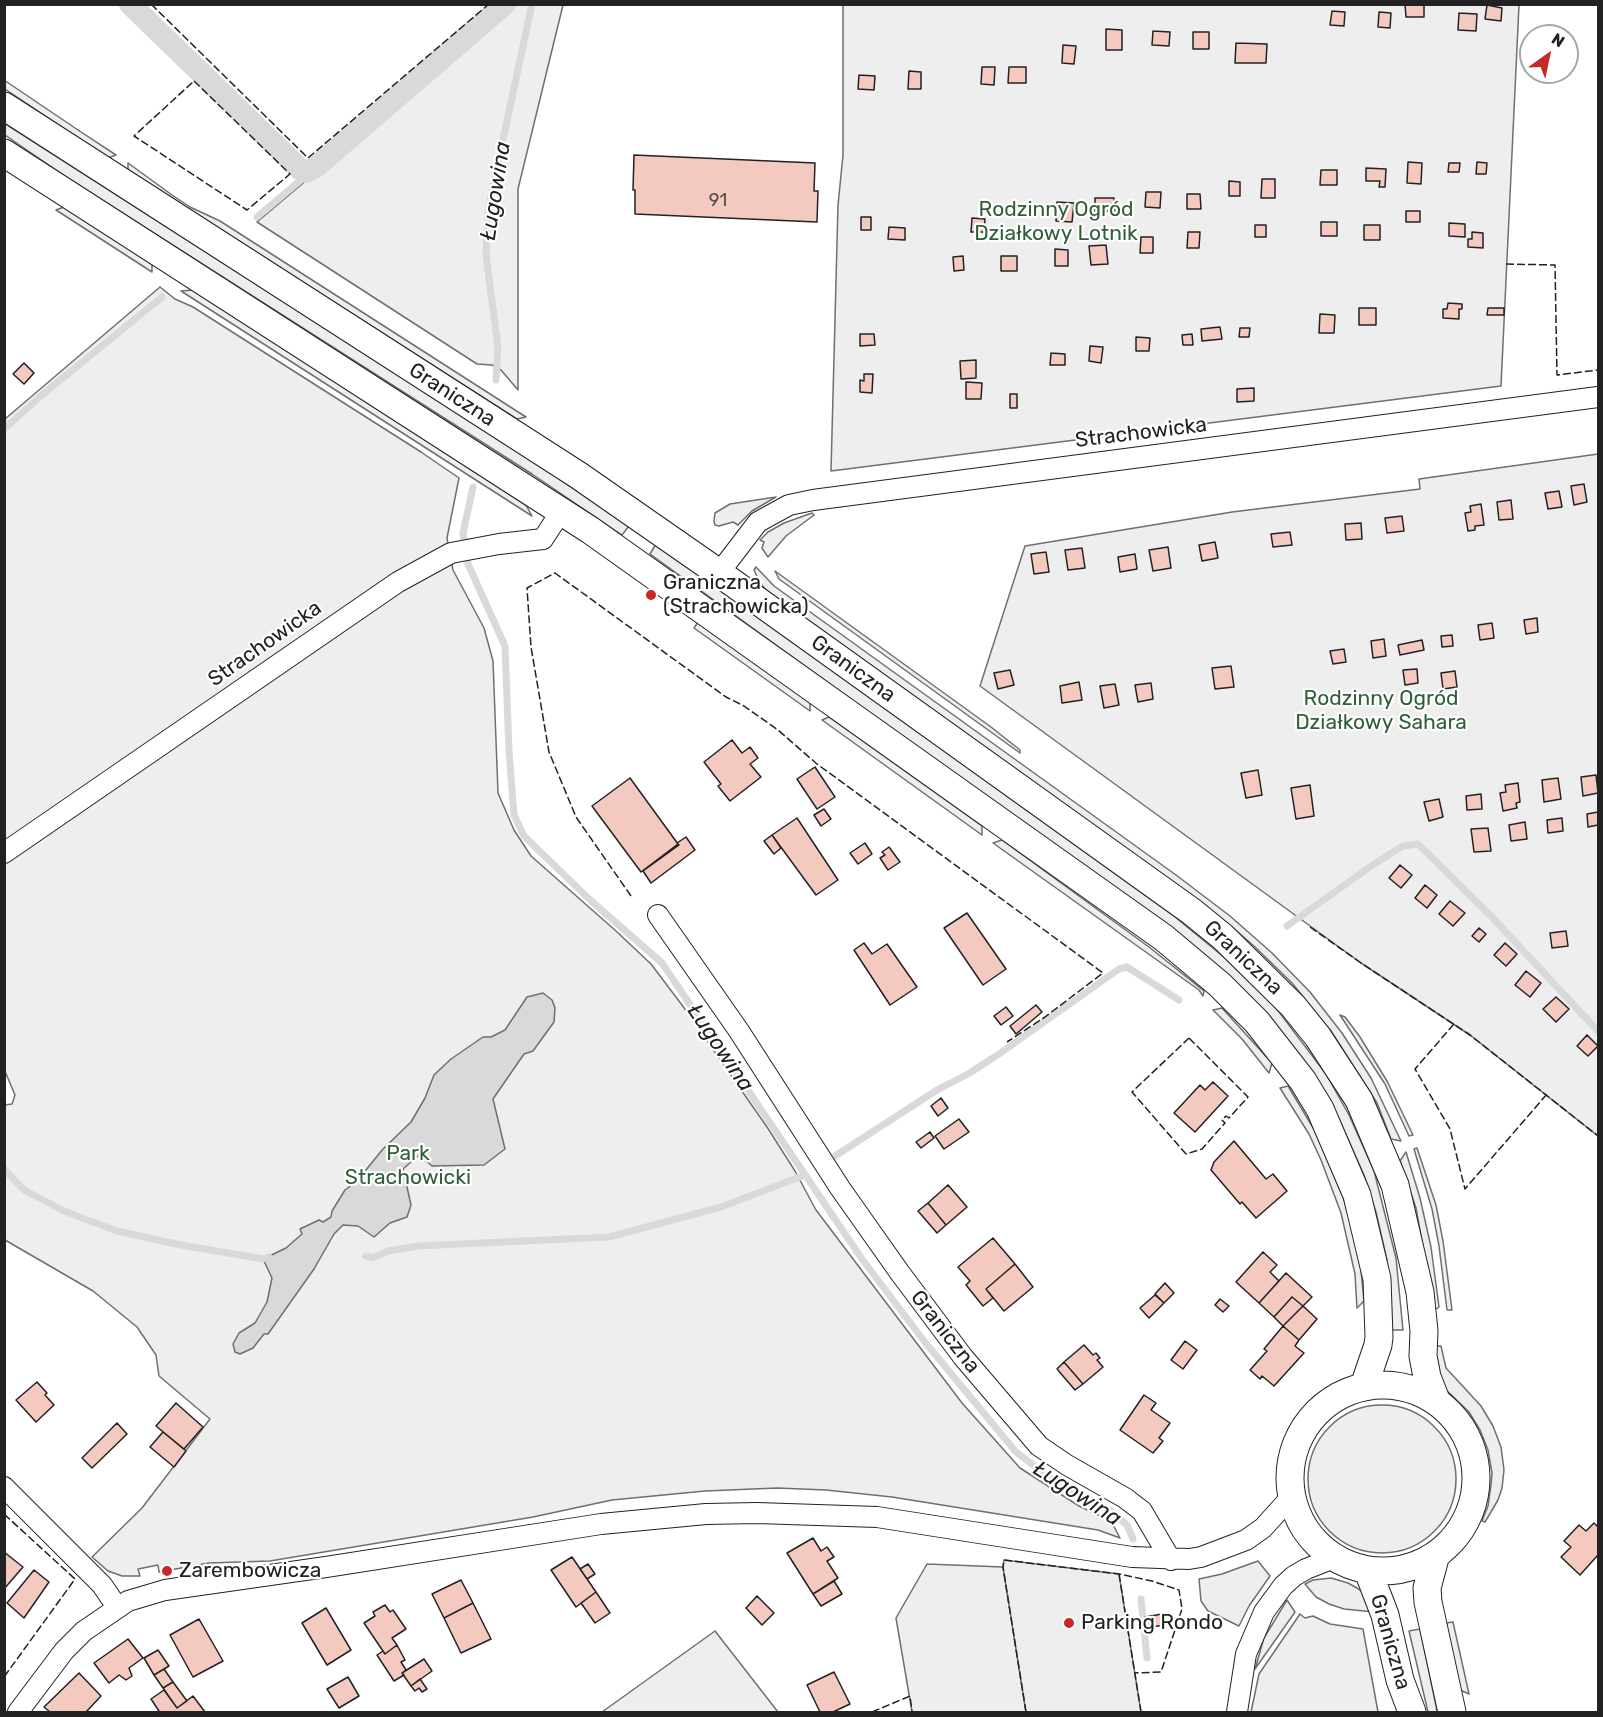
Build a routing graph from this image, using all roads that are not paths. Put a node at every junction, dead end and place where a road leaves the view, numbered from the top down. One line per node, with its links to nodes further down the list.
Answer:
1 (4, 106): 5 (main road, Graniczna)
2 (4, 153): 4 (main road, Graniczna)
3 (1599, 397): 5 (street, Strachowicka)
4 (562, 510): 6 (street, Strachowicka); 8 (main road, Graniczna)
5 (719, 573): 9 (main road, Graniczna)
6 (4, 853)
7 (658, 915): 14 (street, Graniczna)
8 (1364, 1386): 9 (main road); 11 (main road)
9 (1436, 1400): 13 (main road)
10 (4, 1487): 16 (street)
11 (1291, 1497): 12 (main road); 14 (street)
12 (1334, 1558): 15 (main road); 18 (street)
13 (1435, 1558): 15 (main road); 20 (main road, Graniczna)
14 (1172, 1560): 16 (street)
15 (1368, 1571): 19 (main road, Graniczna)
16 (117, 1607): 17 (street)
17 (18, 1713)
18 (1237, 1713)
19 (1412, 1713)
20 (1452, 1713)

